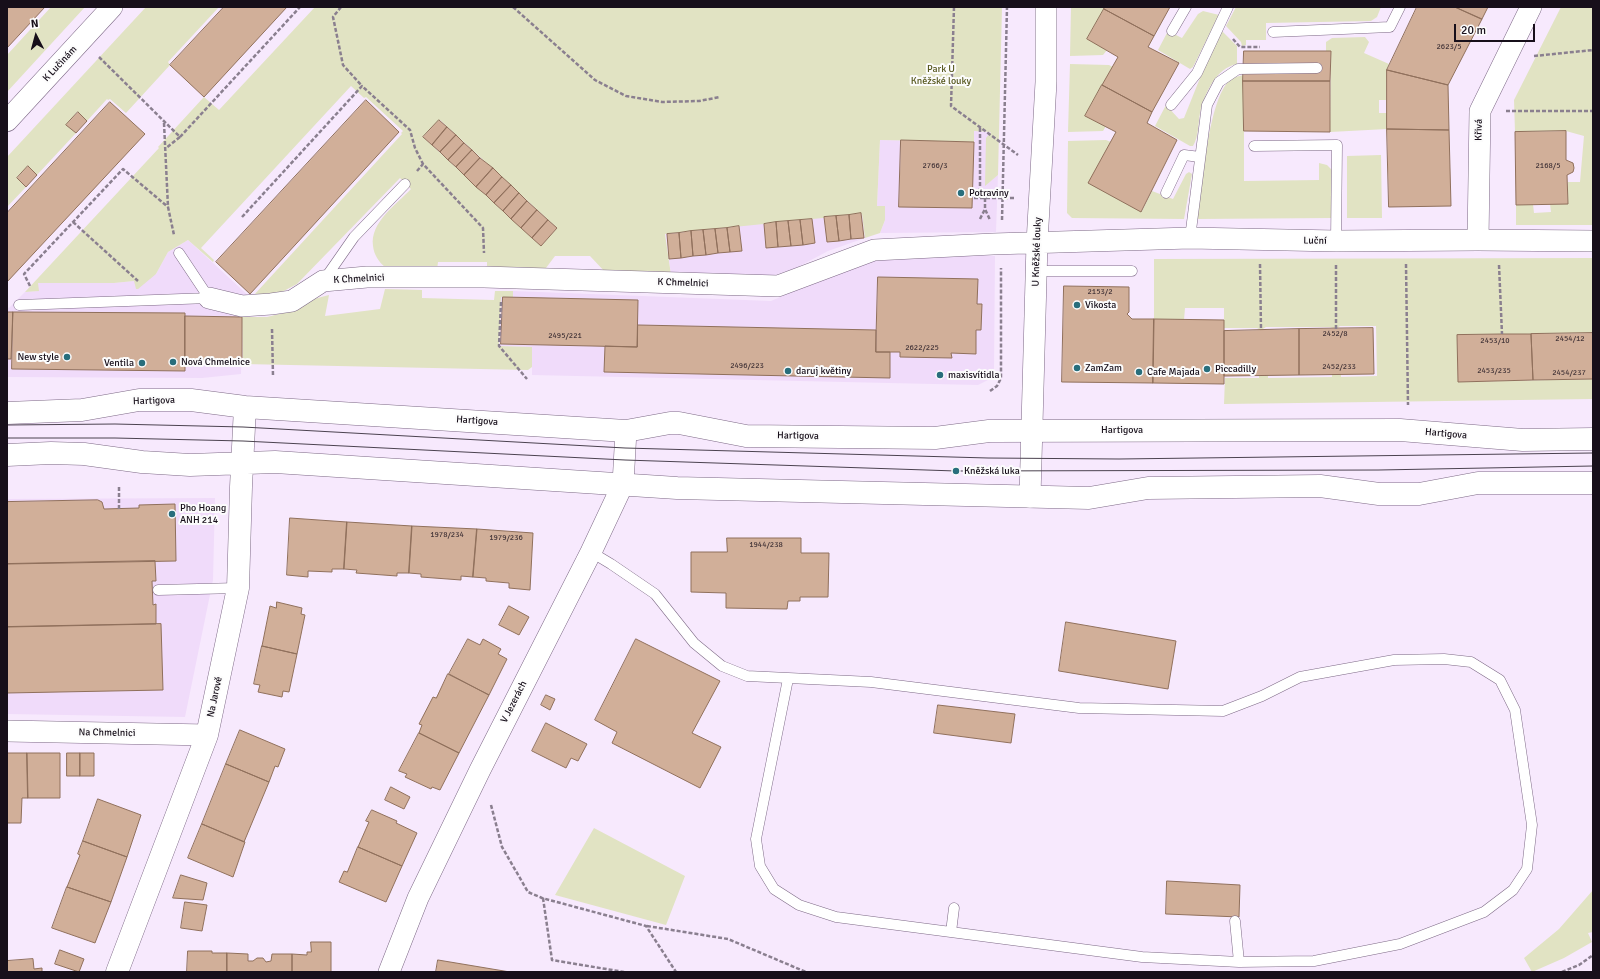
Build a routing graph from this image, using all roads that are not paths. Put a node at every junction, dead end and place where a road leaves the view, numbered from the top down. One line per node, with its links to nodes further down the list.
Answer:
1 (112, 7): 12 (street, K Lučinám)
2 (1046, 7): 21 (street, U Kněžské louky)
3 (1186, 7): 8 (lane)
4 (1225, 7): 5 (lane)
5 (1228, 7): 11 (lane)
6 (1400, 7): 9 (lane)
7 (1531, 7): 18 (street, Křivá)
8 (1172, 31)
9 (1273, 32)
10 (1317, 68): 14 (lane)
11 (1171, 105)
12 (7, 121)
13 (1254, 146): 19 (lane)
14 (1200, 157): 16 (lane); 17 (lane)
15 (405, 184): 25 (lane, K Chmelnici)
16 (1166, 193)
17 (1190, 238): 19 (street, Luční); 21 (street, Luční)
18 (1488, 240): 19 (street, Luční); 20 (street, Luční)
19 (1336, 241)
20 (1593, 241)
21 (1037, 243): 23 (street, U Kněžské louky); 25 (street, K Chmelnici)
22 (179, 253): 26 (lane)
23 (1036, 271): 24 (lane); 31 (street, U Kněžské louky)
24 (1132, 271)
25 (323, 281): 26 (street, K Chmelnici)
26 (209, 298): 27 (lane, K Chmelnici)
27 (19, 305)
28 (245, 407): 29 (main road, Hartigova); 30 (main road, Hartigova); 34 (main road, Na Jarově)
29 (7, 413)
30 (626, 430): 31 (main road, Hartigova); 36 (street, V Jezerách)
31 (1031, 430): 32 (main road, Hartigova); 37 (street, U Kněžské louky)
32 (1593, 439)
33 (7, 455): 34 (main road)
34 (242, 462): 36 (main road); 39 (main road, Na Jarově)
35 (1593, 483): 37 (main road)
36 (623, 484): 37 (main road); 38 (street, V Jezerách)
37 (1030, 497)
38 (591, 552): 41 (lane); 49 (street, V Jezerách)
39 (238, 588): 40 (lane); 43 (main road, Na Jarově)
40 (158, 590)
41 (788, 679): 46 (lane); 47 (lane)
42 (7, 731): 43 (street, Na Chmelnici)
43 (207, 735): 48 (main road, Na Jarově)
44 (954, 908): 46 (lane)
45 (1235, 921): 47 (lane)
46 (951, 932): 47 (lane)
47 (1239, 962)
48 (117, 972)
49 (388, 972)

